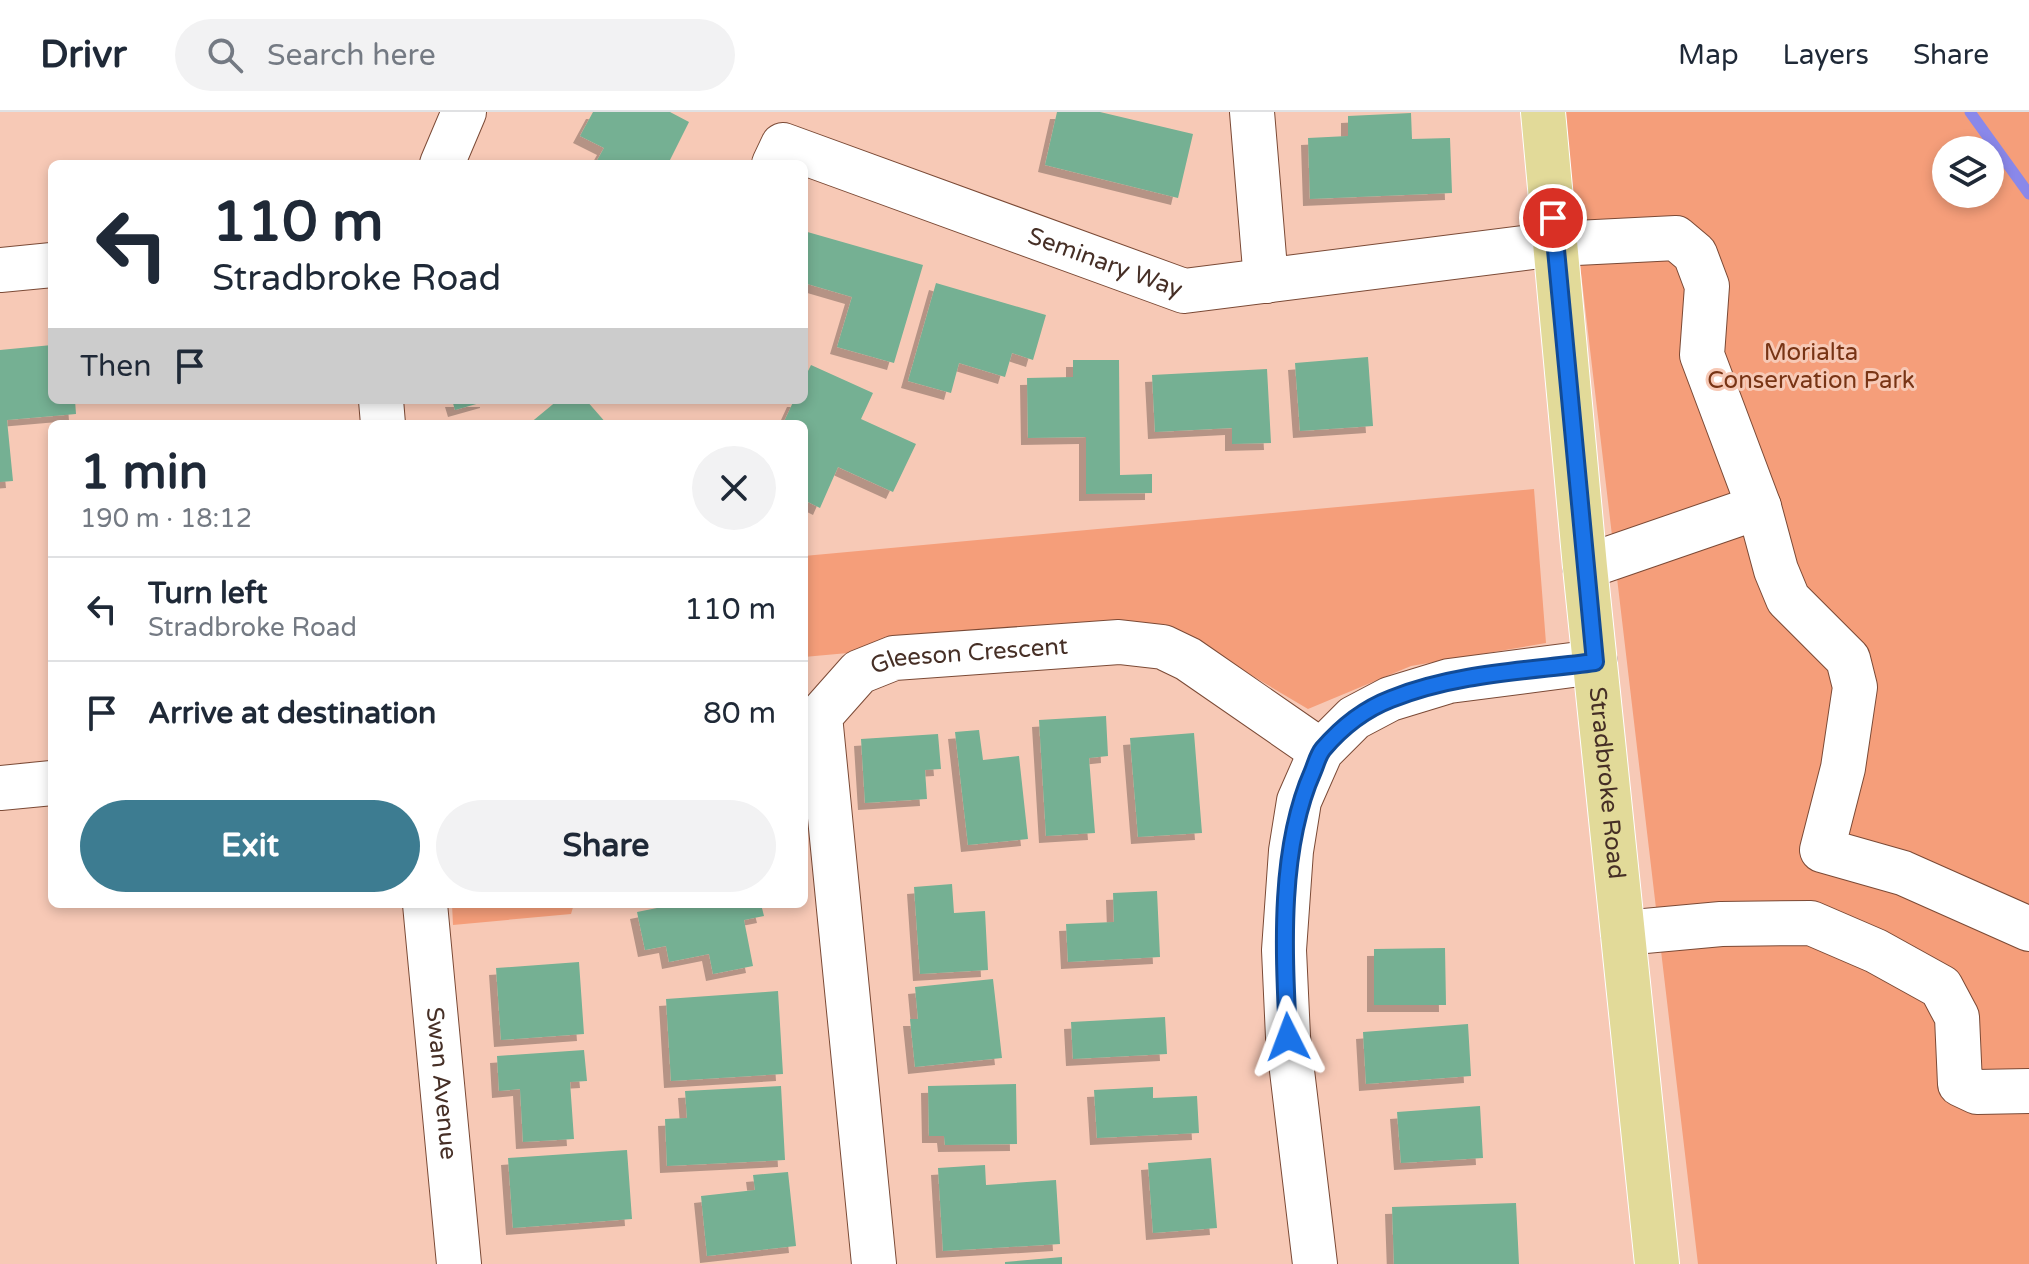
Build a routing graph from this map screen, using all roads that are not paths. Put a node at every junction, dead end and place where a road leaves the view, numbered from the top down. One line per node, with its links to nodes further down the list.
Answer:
1 (464, 112): 4 (street)
2 (1252, 112): 9 (street)
3 (1543, 112): 6 (main road, Stradbroke Road)
4 (444, 160)
5 (776, 160): 9 (street, Seminary Way)
6 (1556, 244): 9 (street, Seminary Way); 10 (street, Seminary Way); 11 (main road, Stradbroke Road)
7 (48, 265): 8 (street)
8 (0, 270)
9 (1266, 281)
10 (1759, 507): 11 (street); 17 (street, Seminary Way)
11 (1585, 567): 12 (main road, Stradbroke Road)
12 (1595, 662): 13 (street); 18 (main road, Stradbroke Road)
13 (1321, 751): 21 (street, Gleeson Crescent); 22 (street)
14 (48, 783): 15 (street)
15 (0, 788)
16 (425, 908): 20 (street, Swan Avenue)
17 (2029, 929)
18 (1623, 933): 19 (street); 23 (main road, Stradbroke Road)
19 (2029, 1091)
20 (459, 1264)
21 (874, 1264)
22 (1315, 1264)
23 (1657, 1264)

